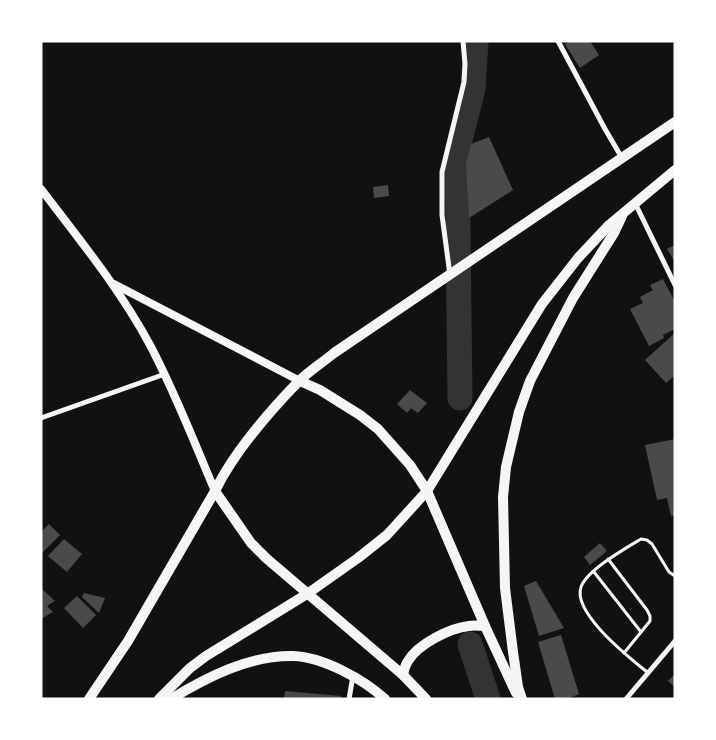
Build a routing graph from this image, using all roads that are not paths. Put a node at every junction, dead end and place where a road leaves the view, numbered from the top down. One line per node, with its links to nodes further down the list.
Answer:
1 (463, 41): 9 (street)
2 (558, 41): 4 (street)
3 (675, 122): 4 (highway)
4 (622, 158): 9 (highway)
5 (675, 170): 7 (highway)
6 (41, 189): 10 (street)
7 (635, 203): 8 (highway); 11 (street)
8 (623, 213): 16 (highway); 35 (highway)
9 (450, 276): 13 (highway)
10 (112, 283): 12 (street); 13 (street)
11 (675, 285)
12 (165, 374): 14 (street); 15 (street)
13 (300, 381): 15 (highway); 16 (highway)
14 (41, 418)
15 (215, 491): 20 (highway); 29 (highway)
16 (427, 491): 20 (highway); 21 (highway)
17 (608, 559): 18 (lane); 19 (lane); 22 (lane)
18 (594, 572): 22 (lane); 24 (lane)
19 (675, 576)
20 (308, 594): 27 (highway); 30 (highway)
21 (485, 626): 27 (highway); 34 (highway)
22 (641, 632): 24 (lane)
23 (675, 641): 25 (street)
24 (624, 653): 25 (lane)
25 (647, 672): 36 (street)
26 (353, 676): 28 (highway); 31 (street); 32 (highway)
27 (403, 676): 33 (highway)
28 (177, 697)
29 (89, 699)
30 (159, 699)
31 (348, 699)
32 (385, 699)
33 (426, 699)
34 (518, 699)
35 (522, 699)
36 (626, 699)

